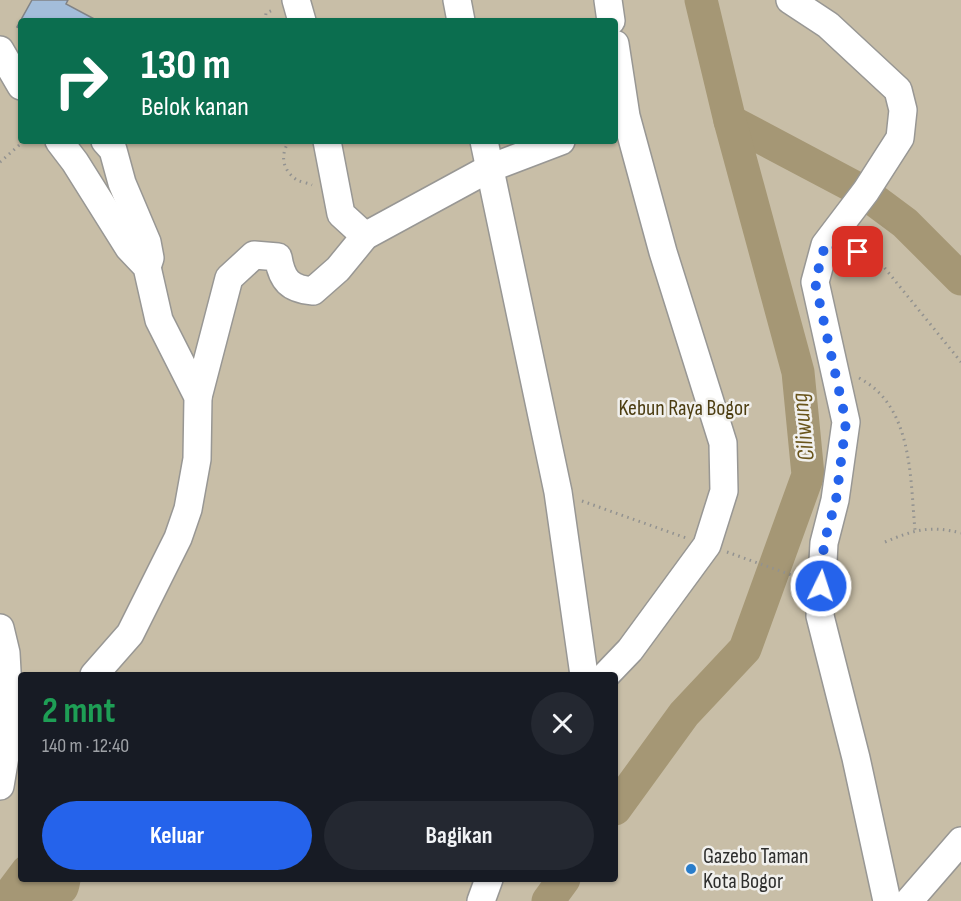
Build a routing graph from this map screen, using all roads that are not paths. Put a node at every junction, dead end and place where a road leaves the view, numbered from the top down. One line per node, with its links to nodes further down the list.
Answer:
1 (296, 0): 5 (lane)
2 (457, 0): 6 (lane)
3 (608, 0): 7 (lane)
4 (790, 0): 31 (lane)
5 (301, 18)
6 (460, 18)
7 (611, 18)
8 (0, 50): 9 (lane)
9 (18, 81)
10 (618, 88): 11 (lane)
11 (620, 118): 24 (lane)
12 (61, 144): 19 (lane)
13 (112, 144): 19 (lane)
14 (328, 144): 18 (lane)
15 (485, 144): 17 (lane)
16 (553, 144): 17 (lane)
17 (490, 168): 18 (lane); 23 (lane)
18 (365, 237): 20 (lane)
19 (147, 267): 20 (lane)
20 (198, 397): 22 (lane)
21 (0, 628): 25 (lane)
22 (97, 672)
23 (584, 672)
24 (609, 672)
25 (12, 723): 27 (lane)
26 (18, 763): 27 (lane)
27 (0, 787)
28 (961, 841): 32 (lane)
29 (488, 882): 30 (lane)
30 (481, 901)
31 (887, 901)
32 (909, 901)

